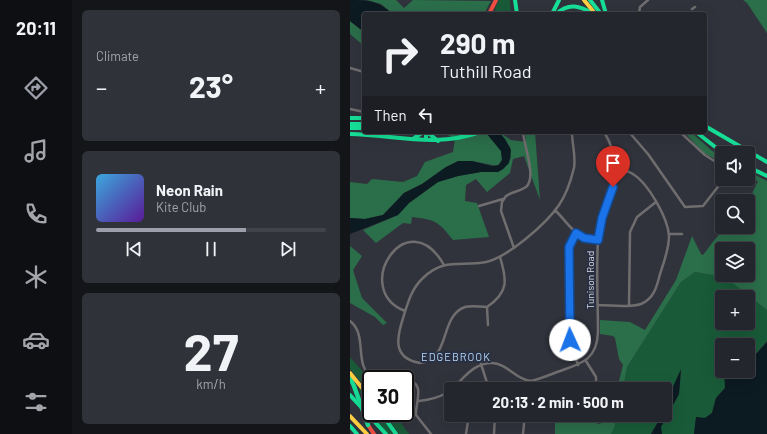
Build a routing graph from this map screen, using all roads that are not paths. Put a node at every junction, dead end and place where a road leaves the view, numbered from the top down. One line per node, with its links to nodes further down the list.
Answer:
1 (494, 0): 9 (main road)
2 (514, 0): 10 (main road); 11 (main road)
3 (559, 0): 12 (main road)
4 (584, 0): 15 (main road)
5 (590, 0): 16 (main road)
6 (602, 0): 17 (main road)
7 (648, 0): 18 (street)
8 (572, 3): 13 (main road); 14 (main road)
9 (490, 12)
10 (513, 12)
11 (517, 12)
12 (553, 12)
13 (558, 12)
14 (592, 12)
15 (593, 12)
16 (599, 12)
17 (605, 12)
18 (640, 12)
19 (350, 68): 20 (street)
20 (362, 71)
21 (350, 109): 22 (street)
22 (362, 112)
23 (350, 118): 24 (main road)
24 (362, 118)
25 (350, 124): 26 (main road)
26 (362, 124)
27 (707, 127): 46 (main road)
28 (350, 128): 29 (main road)
29 (362, 128)
30 (350, 134): 41 (main road)
31 (422, 134): 41 (main road)
32 (425, 134): 42 (main road)
33 (428, 134): 43 (main road)
34 (476, 134): 43 (main road)
35 (523, 134): 51 (street)
36 (572, 134): 54 (street)
37 (605, 134): 47 (street, Tunison Road)
38 (631, 134): 50 (street)
39 (682, 134): 45 (street)
40 (698, 134): 44 (main road)
41 (413, 139): 42 (main road)
42 (424, 140): 43 (main road)
43 (438, 141)
44 (715, 147)
45 (715, 161)
46 (767, 162)
47 (615, 169): 52 (street); 58 (street, Tunison Road)
48 (755, 171): 49 (main road)
49 (767, 176)
50 (718, 186)
51 (503, 199): 53 (street); 59 (street)
52 (656, 202): 56 (street); 65 (street)
53 (479, 206)
54 (555, 210): 55 (street); 59 (street)
55 (576, 233): 58 (street); 72 (street)
56 (669, 234): 57 (street); 65 (street)
57 (682, 234)
58 (598, 240): 64 (street, Tunison Road)
59 (514, 248): 61 (street)
60 (384, 256): 62 (street)
61 (500, 257): 62 (street); 66 (street)
62 (444, 265): 67 (street)
63 (378, 285): 67 (street)
64 (598, 305): 65 (street); 70 (street, Tunison Road)
65 (629, 305)
66 (487, 307): 67 (street); 69 (street)
67 (405, 310)
68 (350, 321): 73 (street)
69 (488, 325)
70 (586, 361): 72 (street); 79 (street)
71 (481, 364): 76 (street); 78 (street); 82 (street)
72 (578, 365): 76 (street)
73 (365, 370)
74 (350, 373): 80 (main road)
75 (350, 378): 91 (main road, bridge)
76 (527, 381)
77 (414, 382): 82 (street)
78 (487, 382)
79 (596, 382)
80 (362, 388)
81 (350, 395): 92 (main road)
82 (419, 401): 94 (street)
83 (350, 416): 90 (main road)
84 (387, 422): 93 (main road)
85 (468, 422): 95 (street)
86 (495, 422): 96 (street)
87 (524, 422): 97 (street)
88 (350, 426): 89 (main road)
89 (357, 434)
90 (367, 434)
91 (374, 434)
92 (386, 434)
93 (396, 434)
94 (431, 434)
95 (466, 434)
96 (494, 434)
97 (523, 434)

